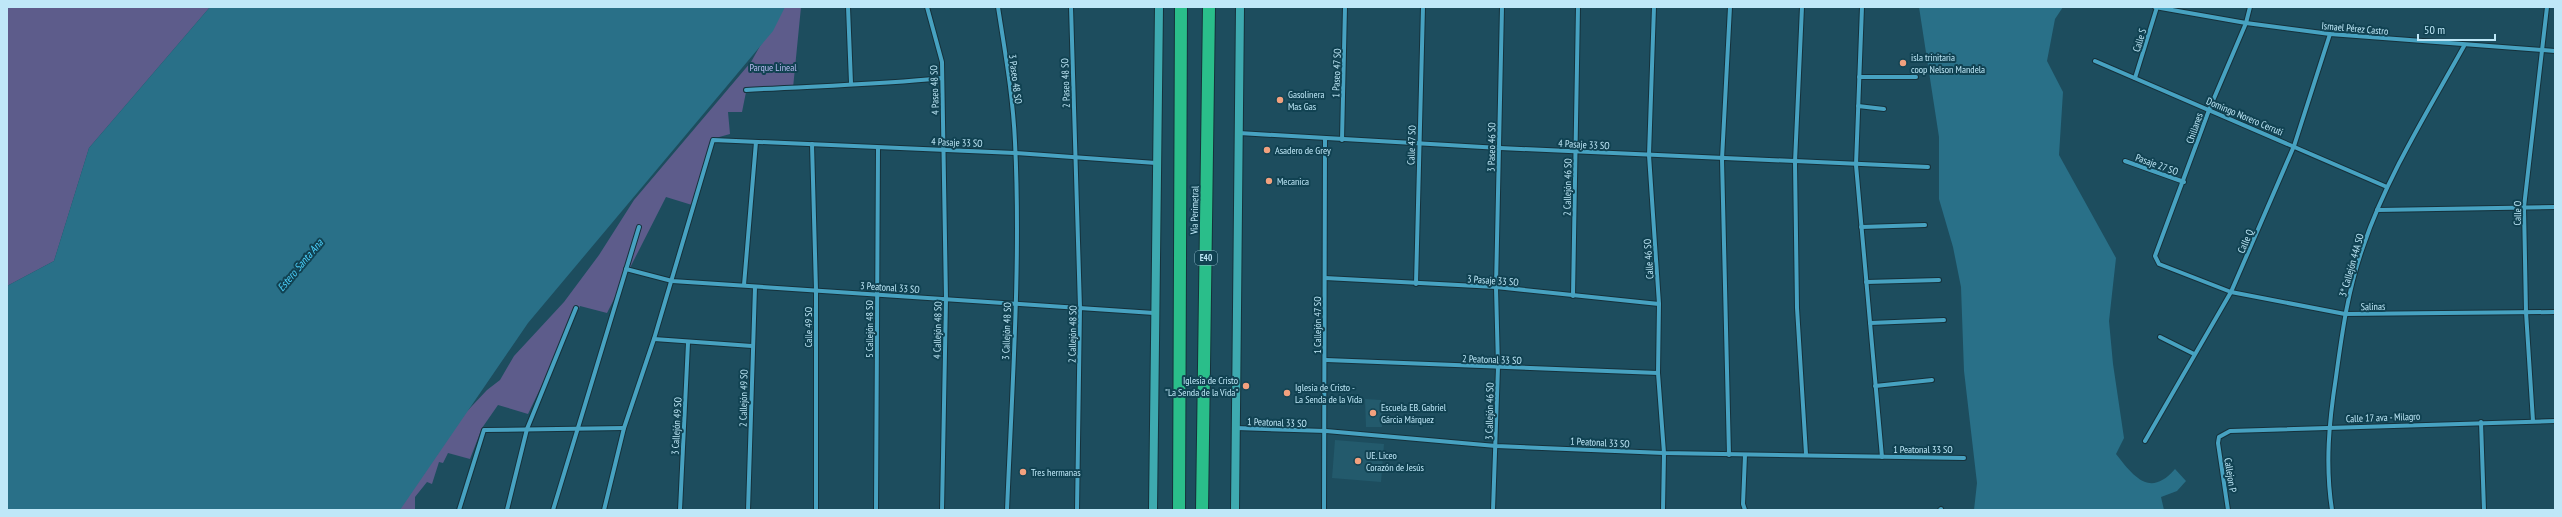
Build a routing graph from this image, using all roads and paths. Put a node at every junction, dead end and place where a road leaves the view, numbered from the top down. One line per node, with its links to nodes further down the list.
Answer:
1 (848, 7): 30 (street)
2 (927, 7): 28 (street, 4 Paseo 48 SO)
3 (998, 7): 46 (street, 3 Paseo 48 SO)
4 (1071, 7): 48 (street, 2 Paseo 48 SO)
5 (1159, 7): 52 (street)
6 (1181, 7): 128 (highway, Vía Perimetral / E40)
7 (1209, 7): 129 (highway, Vía Perimetral / E40)
8 (1240, 7): 35 (street)
9 (1346, 7): 37 (street, 1 Paseo 47 SO)
10 (1423, 7): 40 (street, Calle 47 SO)
11 (1502, 7): 43 (street, 3 Paseo 46 SO)
12 (1578, 7): 45 (street, 2 Callejón 46 SO)
13 (1654, 7): 47 (street, Calle 46 SO)
14 (1730, 7): 49 (street)
15 (1802, 7): 50 (street)
16 (1862, 7): 26 (street)
17 (2157, 7): 20 (street, Ismael Pérez Castro); 29 (street, Calle S)
18 (2250, 7): 20 (street, Chillanes)
19 (2547, 7): 23 (street, Calle O)
20 (2246, 23): 21 (street, Ismael Pérez Castro); 34 (street, Chillanes)
21 (2330, 34): 22 (street, Ismael Pérez Castro); 41 (street, Calle Q)
22 (2464, 46): 23 (street, Ismael Pérez Castro); 56 (street, 3° Callejón 44A SO)
23 (2542, 50): 24 (street, Ismael Pérez Castro); 57 (street, Calle O)
24 (2555, 51)
25 (2095, 61): 29 (street, Domingo Norero Cerruti)
26 (1859, 77): 27 (street); 32 (street)
27 (1916, 77)
28 (942, 78): 30 (street); 44 (street, 4 Paseo 48 SO)
29 (2135, 78): 34 (street, Domingo Norero Cerruti)
30 (850, 83): 31 (street)
31 (746, 90)
32 (1858, 106): 33 (street); 53 (street)
33 (1884, 109)
34 (2209, 110): 41 (street, Domingo Norero Cerruti); 55 (street, Chillanes)
35 (1239, 133): 36 (street, 4 Pasaje 33 SO); 104 (street)
36 (1325, 139): 37 (street, 4 Pasaje 33 SO); 65 (street, 1 Callejón 47 SO)
37 (1342, 140): 40 (street, 4 Pasaje 33 SO)
38 (756, 142): 39 (street, 4 Pasaje 33 SO); 67 (street, 4 Pasaje 33 SO); 70 (street)
39 (812, 144): 42 (street, 4 Pasaje 33 SO); 73 (street, Calle 49 SO)
40 (1419, 144): 43 (street, 4 Pasaje 33 SO); 69 (street, Calle 47 SO)
41 (2294, 146): 56 (street, Domingo Norero Cerruti); 74 (street, Calle Q)
42 (878, 148): 44 (street, 4 Pasaje 33 SO); 75 (street, 5 Callejón 48 SO)
43 (1500, 148): 45 (street, 4 Pasaje 33 SO); 72 (street, 3 Paseo 46 SO)
44 (944, 150): 46 (street, 4 Pasaje 33 SO); 77 (street, 4 Callejón 48 SO)
45 (1576, 152): 47 (street, 4 Pasaje 33 SO); 76 (street, 2 Callejón 46 SO)
46 (1015, 153): 48 (street, 4 Pasaje 33 SO); 78 (street, 3 Callejón 48 SO)
47 (1649, 155): 49 (street, 4 Pasaje 33 SO); 79 (street, Calle 46 SO)
48 (1075, 159): 52 (street, 4 Pasaje 33 SO); 81 (street, 2 Callejón 48 SO)
49 (1722, 159): 50 (street, 4 Pasaje 33 SO); 112 (street)
50 (1795, 162): 53 (street, 4 Pasaje 33 SO); 111 (street)
51 (2125, 162): 55 (street, Pasaje 27 SO)
52 (1156, 163): 84 (street)
53 (1856, 165): 54 (street, 4 Pasaje 33 SO); 62 (street)
54 (1928, 167)
55 (2184, 182): 63 (street, Chillanes)
56 (2387, 187): 59 (street, 3° Callejón 44A SO)
57 (2524, 207): 58 (street); 59 (street); 82 (street, Calle O)
58 (2555, 207)
59 (2377, 210): 85 (street, 3° Callejón 44A SO)
60 (1925, 225): 62 (street)
61 (639, 227): 64 (street)
62 (1861, 227): 68 (street)
63 (2155, 256): 74 (street, Salinas)
64 (626, 269): 67 (street, 3 Peatonal 33 SO); 102 (street)
65 (1325, 278): 69 (street, 3 Pasaje 33 SO); 93 (street, 1 Callejón 47 SO)
66 (1939, 280): 68 (street)
67 (672, 281): 70 (street, 3 Peatonal 33 SO); 89 (street)
68 (1866, 282): 87 (street)
69 (1416, 284): 72 (street, 3 Pasaje 33 SO)
70 (744, 285): 71 (street, 3 Peatonal 33 SO)
71 (755, 287): 73 (street, 3 Peatonal 33 SO); 91 (street, 2 Callejón 49 SO)
72 (1496, 287): 76 (street, 3 Pasaje 33 SO); 94 (street, 3 Callejón 46 SO)
73 (816, 290): 75 (street, 3 Peatonal 33 SO); 122 (street, Calle 49 SO)
74 (2231, 292): 85 (street, Salinas); 92 (street, Calle Q)
75 (877, 295): 77 (street, 3 Peatonal 33 SO); 123 (street, 5 Callejón 48 SO)
76 (1573, 296): 79 (street, 3 Pasaje 33 SO)
77 (946, 299): 78 (street, 3 Peatonal 33 SO); 124 (street, 4 Callejón 48 SO)
78 (1015, 304): 81 (street, 3 Peatonal 33 SO); 125 (street, 3 Callejón 48 SO)
79 (1659, 304): 95 (street, Calle 46 SO)
80 (576, 308): 105 (street)
81 (1080, 308): 84 (street, 3 Peatonal 33 SO); 126 (street, 2 Callejón 48 SO)
82 (2526, 312): 83 (street, Salinas); 85 (street, Salinas); 98 (street, Calle O)
83 (2555, 312)
84 (1154, 313): 127 (street)
85 (2345, 314): 101 (street, 3° Callejón 44A SO)
86 (1944, 320): 87 (street)
87 (1870, 323): 97 (street)
88 (2160, 337): 92 (street)
89 (654, 339): 90 (street); 103 (street)
90 (688, 343): 91 (street); 120 (street, 3 Callejón 49 SO)
91 (752, 346): 121 (street, 2 Callejón 49 SO)
92 (2194, 354): 107 (street, Calle Q)
93 (1326, 360): 94 (street, 2 Peatonal 33 SO); 106 (street, 1 Callejón 47 SO)
94 (1498, 367): 95 (street, 2 Peatonal 33 SO); 109 (street, 3 Callejón 46 SO)
95 (1658, 373): 110 (street, Calle 46 SO)
96 (1932, 380): 97 (street)
97 (1875, 386): 114 (street)
98 (2533, 420): 99 (street, Calle 17 ava - Milagro); 100 (street, Calle 17 ava - Milagro)
99 (2555, 421)
100 (2481, 422): 101 (street, Calle 17 ava - Milagro); 137 (street)
101 (2328, 427): 108 (street, Calle 17 ava - Milagro); 136 (street, 3° Callejón 44A SO)
102 (576, 428): 103 (street); 105 (street); 118 (street)
103 (624, 428): 119 (street)
104 (1236, 428): 106 (street, 1 Peatonal 33 SO); 130 (street)
105 (527, 429): 116 (street); 117 (street)
106 (1326, 431): 109 (street, 1 Peatonal 33 SO); 131 (street, 1 Callejón 47 SO)
107 (2145, 441)
108 (2218, 443): 135 (street, Callejon P)
109 (1496, 446): 110 (street, 1 Peatonal 33 SO); 132 (street, 3 Callejón 46 SO)
110 (1664, 453): 112 (street, 1 Peatonal 33 SO); 133 (street, Calle 46 SO)
111 (1806, 454): 113 (street, 1 Peatonal 33 SO); 114 (street, 1 Peatonal 33 SO)
112 (1730, 455): 113 (street, 1 Peatonal 33 SO)
113 (1745, 455): 134 (street)
114 (1882, 457): 115 (street, 1 Peatonal 33 SO)
115 (1964, 458)
116 (458, 510)
117 (507, 510)
118 (553, 510)
119 (604, 510)
120 (680, 510)
121 (748, 510)
122 (816, 510)
123 (876, 510)
124 (942, 510)
125 (1007, 510)
126 (1077, 510)
127 (1153, 510)
128 (1180, 510)
129 (1202, 510)
130 (1235, 510)
131 (1324, 510)
132 (1492, 510)
133 (1663, 510)
134 (1745, 510)
135 (2228, 510)
136 (2332, 510)
137 (2484, 510)

